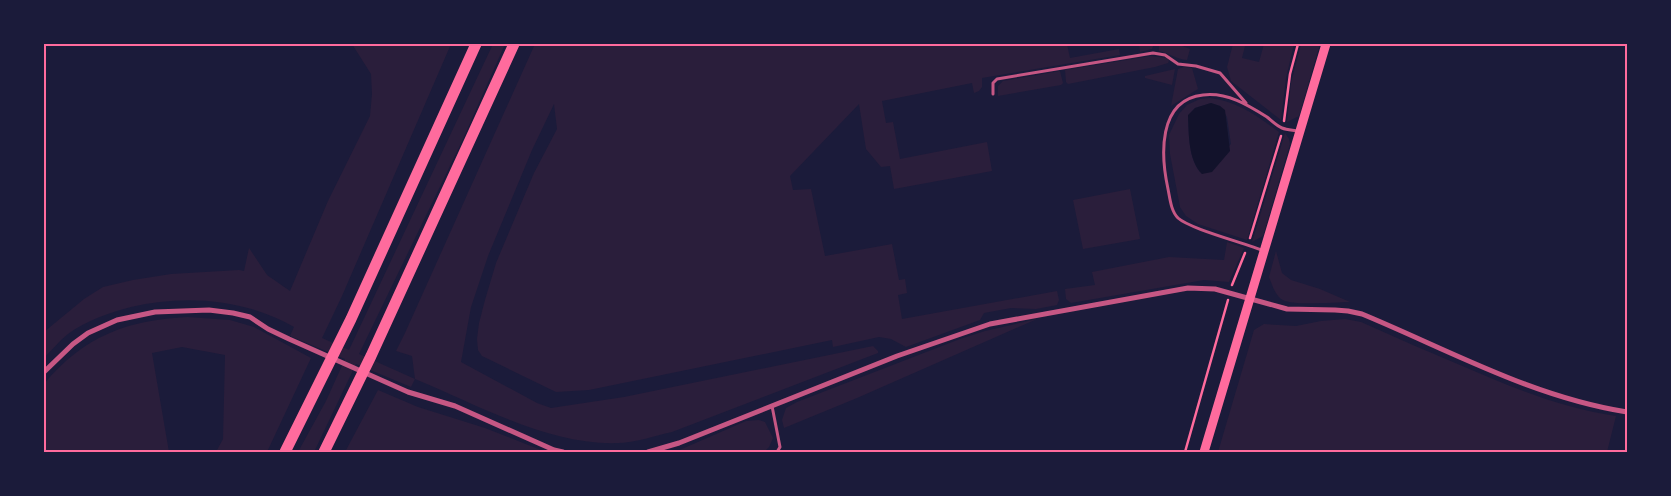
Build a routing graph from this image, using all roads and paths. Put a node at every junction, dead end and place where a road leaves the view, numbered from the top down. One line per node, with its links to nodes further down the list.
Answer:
1 (476, 44): 16 (highway)
2 (514, 44): 17 (highway)
3 (1298, 44): 7 (path)
4 (1326, 44): 8 (main road)
5 (993, 94): 6 (lane)
6 (1247, 103): 7 (lane); 9 (lane)
7 (1283, 128): 8 (lane); 9 (path)
8 (1301, 131): 10 (main road)
9 (1248, 245): 10 (lane); 11 (path)
10 (1264, 252): 12 (main road)
11 (1229, 293): 12 (street); 14 (street); 21 (path)
12 (1250, 299): 15 (street); 22 (main road)
13 (44, 372): 18 (street)
14 (772, 406): 19 (street); 20 (lane)
15 (1627, 412)
16 (285, 452)
17 (324, 452)
18 (563, 452)
19 (648, 452)
20 (777, 452)
21 (1186, 452)
22 (1204, 452)

